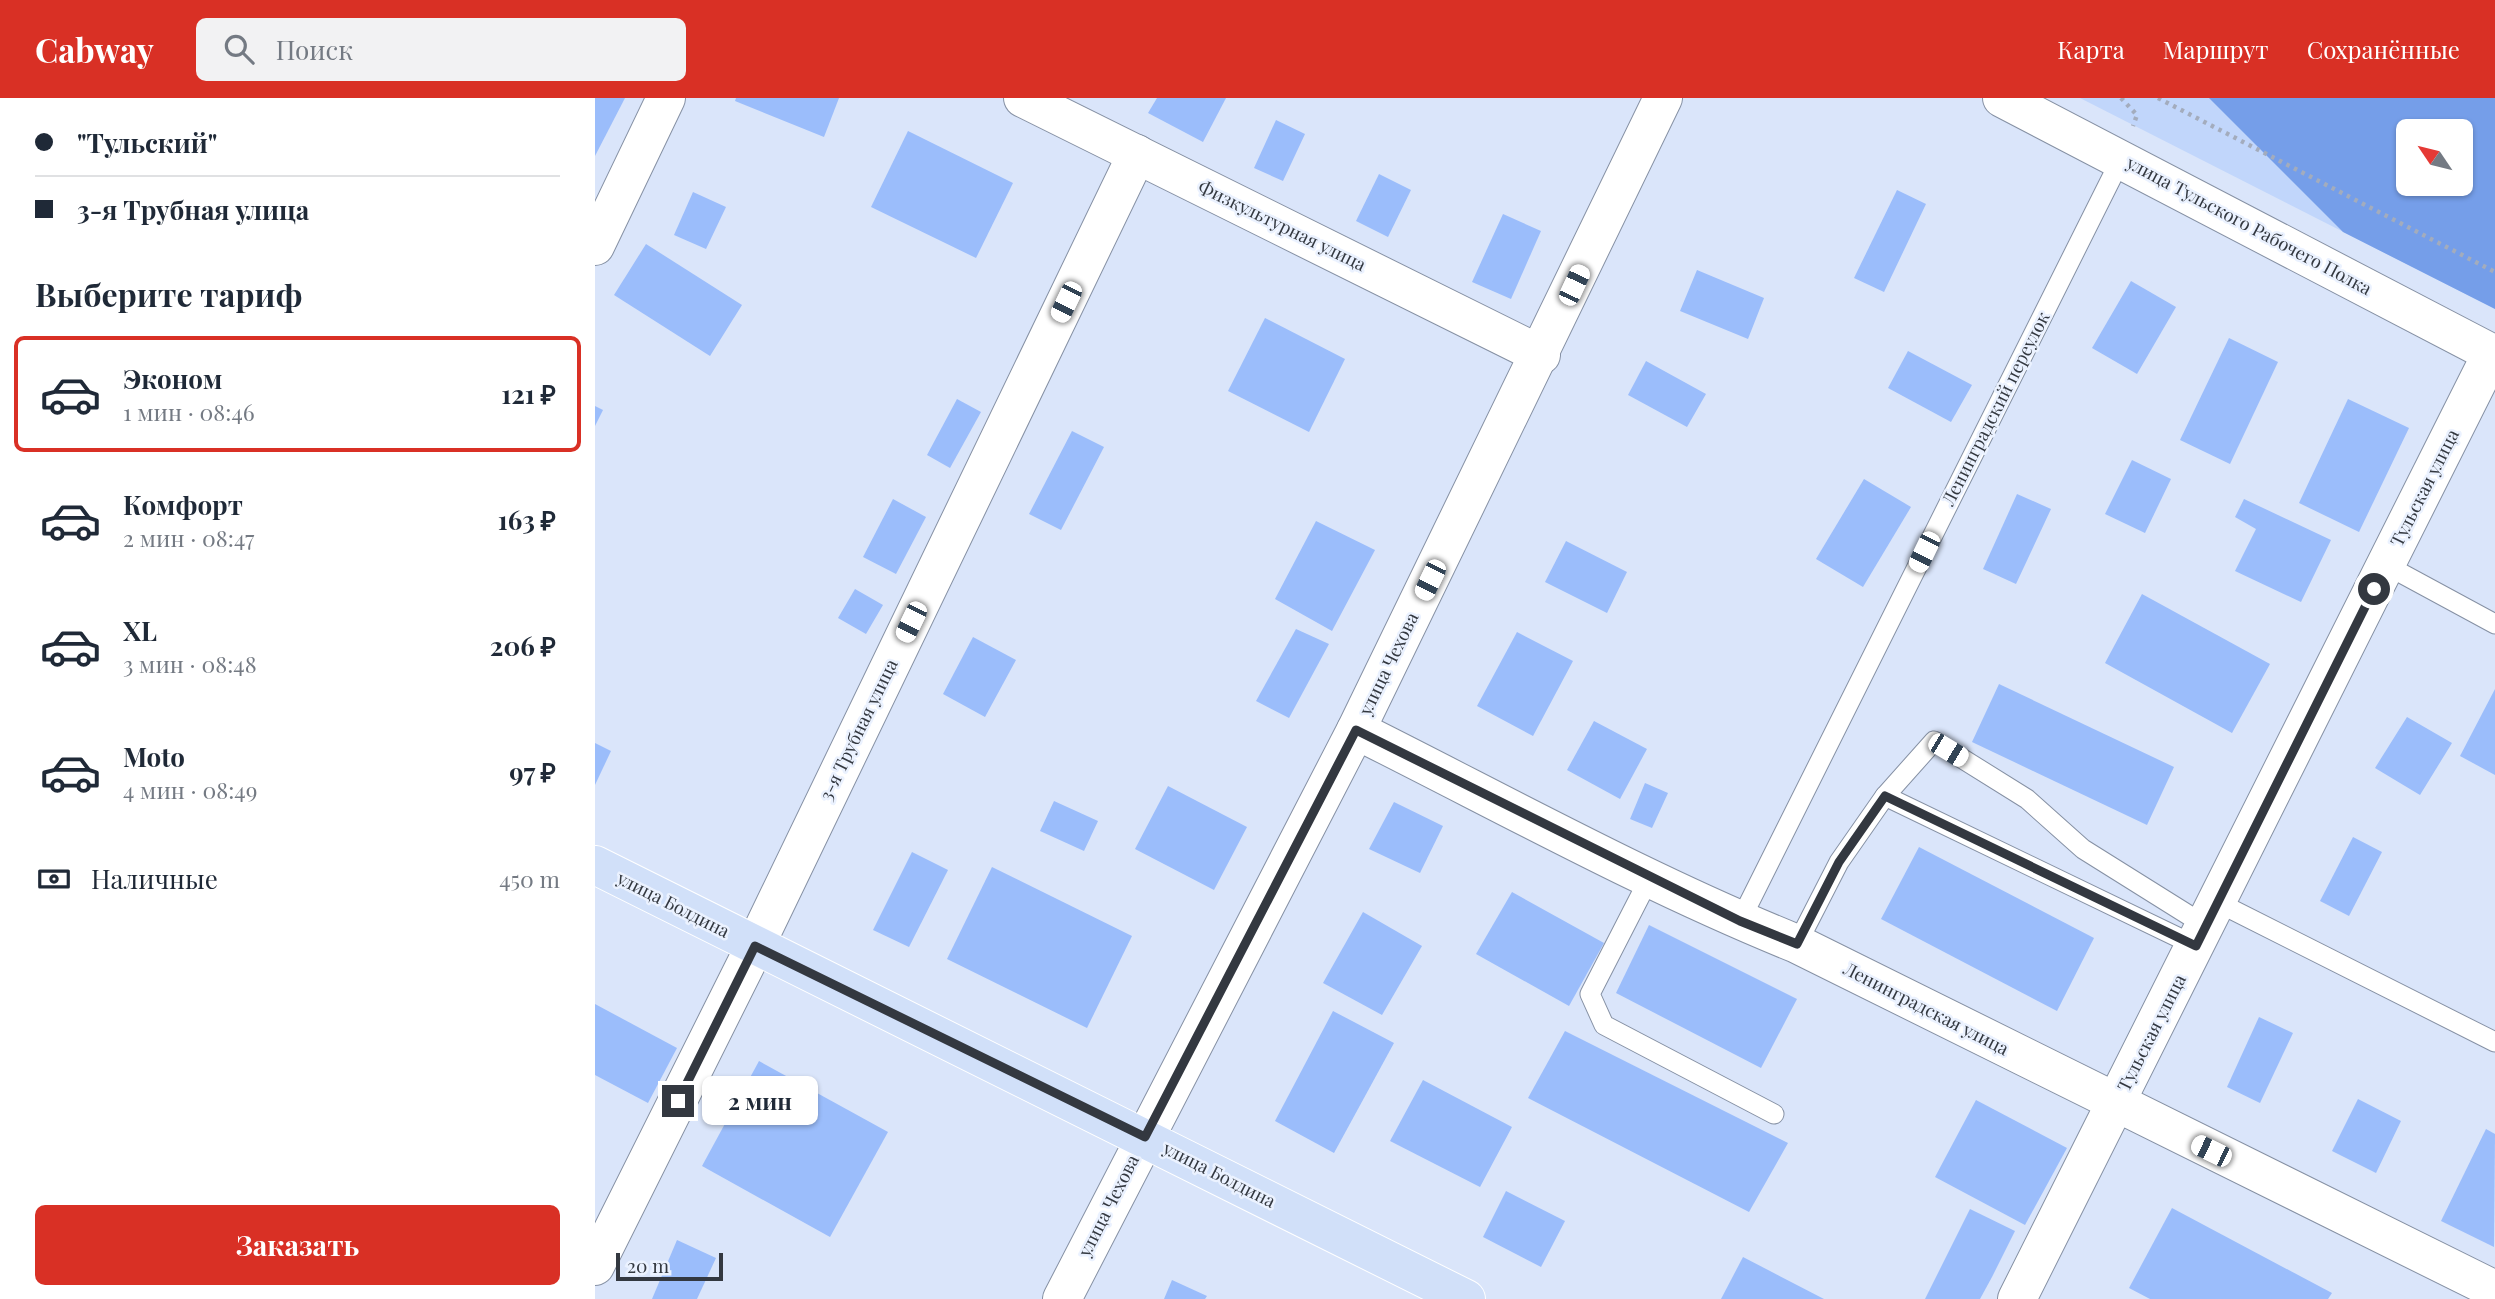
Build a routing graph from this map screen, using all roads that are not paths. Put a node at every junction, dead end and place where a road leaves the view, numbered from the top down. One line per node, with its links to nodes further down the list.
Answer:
1 (666, 98): 7 (street)
2 (1023, 98): 5 (street, Физкультурная улица)
3 (1663, 98): 9 (street, улица Чехова)
4 (2002, 98): 6 (street, улица Тульского Рабочего Полка)
5 (1137, 154): 9 (street, Физкультурная улица); 19 (street, 3-я Трубная улица)
6 (2121, 159): 8 (street, улица Тульского Рабочего Полка); 16 (lane, Ленинградский переулок)
7 (595, 246)
8 (2494, 354): 10 (street, Тульская улица)
9 (1541, 355): 12 (street, улица Чехова)
10 (2386, 565): 11 (lane); 17 (street, Тульская улица)
11 (2495, 624)
12 (1356, 730): 15 (street, Ленинградская улица); 23 (street, улица Чехова)
13 (1885, 796): 17 (lane); 17 (lane); 18 (lane)
14 (595, 865): 19 (main road, улица Болдина)
15 (1650, 877): 16 (street, Ленинградская улица); 22 (lane)
16 (1740, 921): 18 (street, Ленинградская улица)
17 (2206, 925): 20 (lane); 21 (street, Тульская улица)
18 (1797, 944): 21 (street, Ленинградская улица)
19 (755, 946): 23 (main road, улица Болдина); 24 (street, 3-я Трубная улица)
20 (2495, 1042)
21 (2116, 1105): 25 (street, Ленинградская улица); 28 (street, Тульская улица)
22 (1774, 1114)
23 (1145, 1137): 26 (street, улица Чехова); 27 (main road, улица Болдина)
24 (595, 1266)
25 (2495, 1290)
26 (1062, 1299)
27 (1466, 1299)
28 (2017, 1299)

